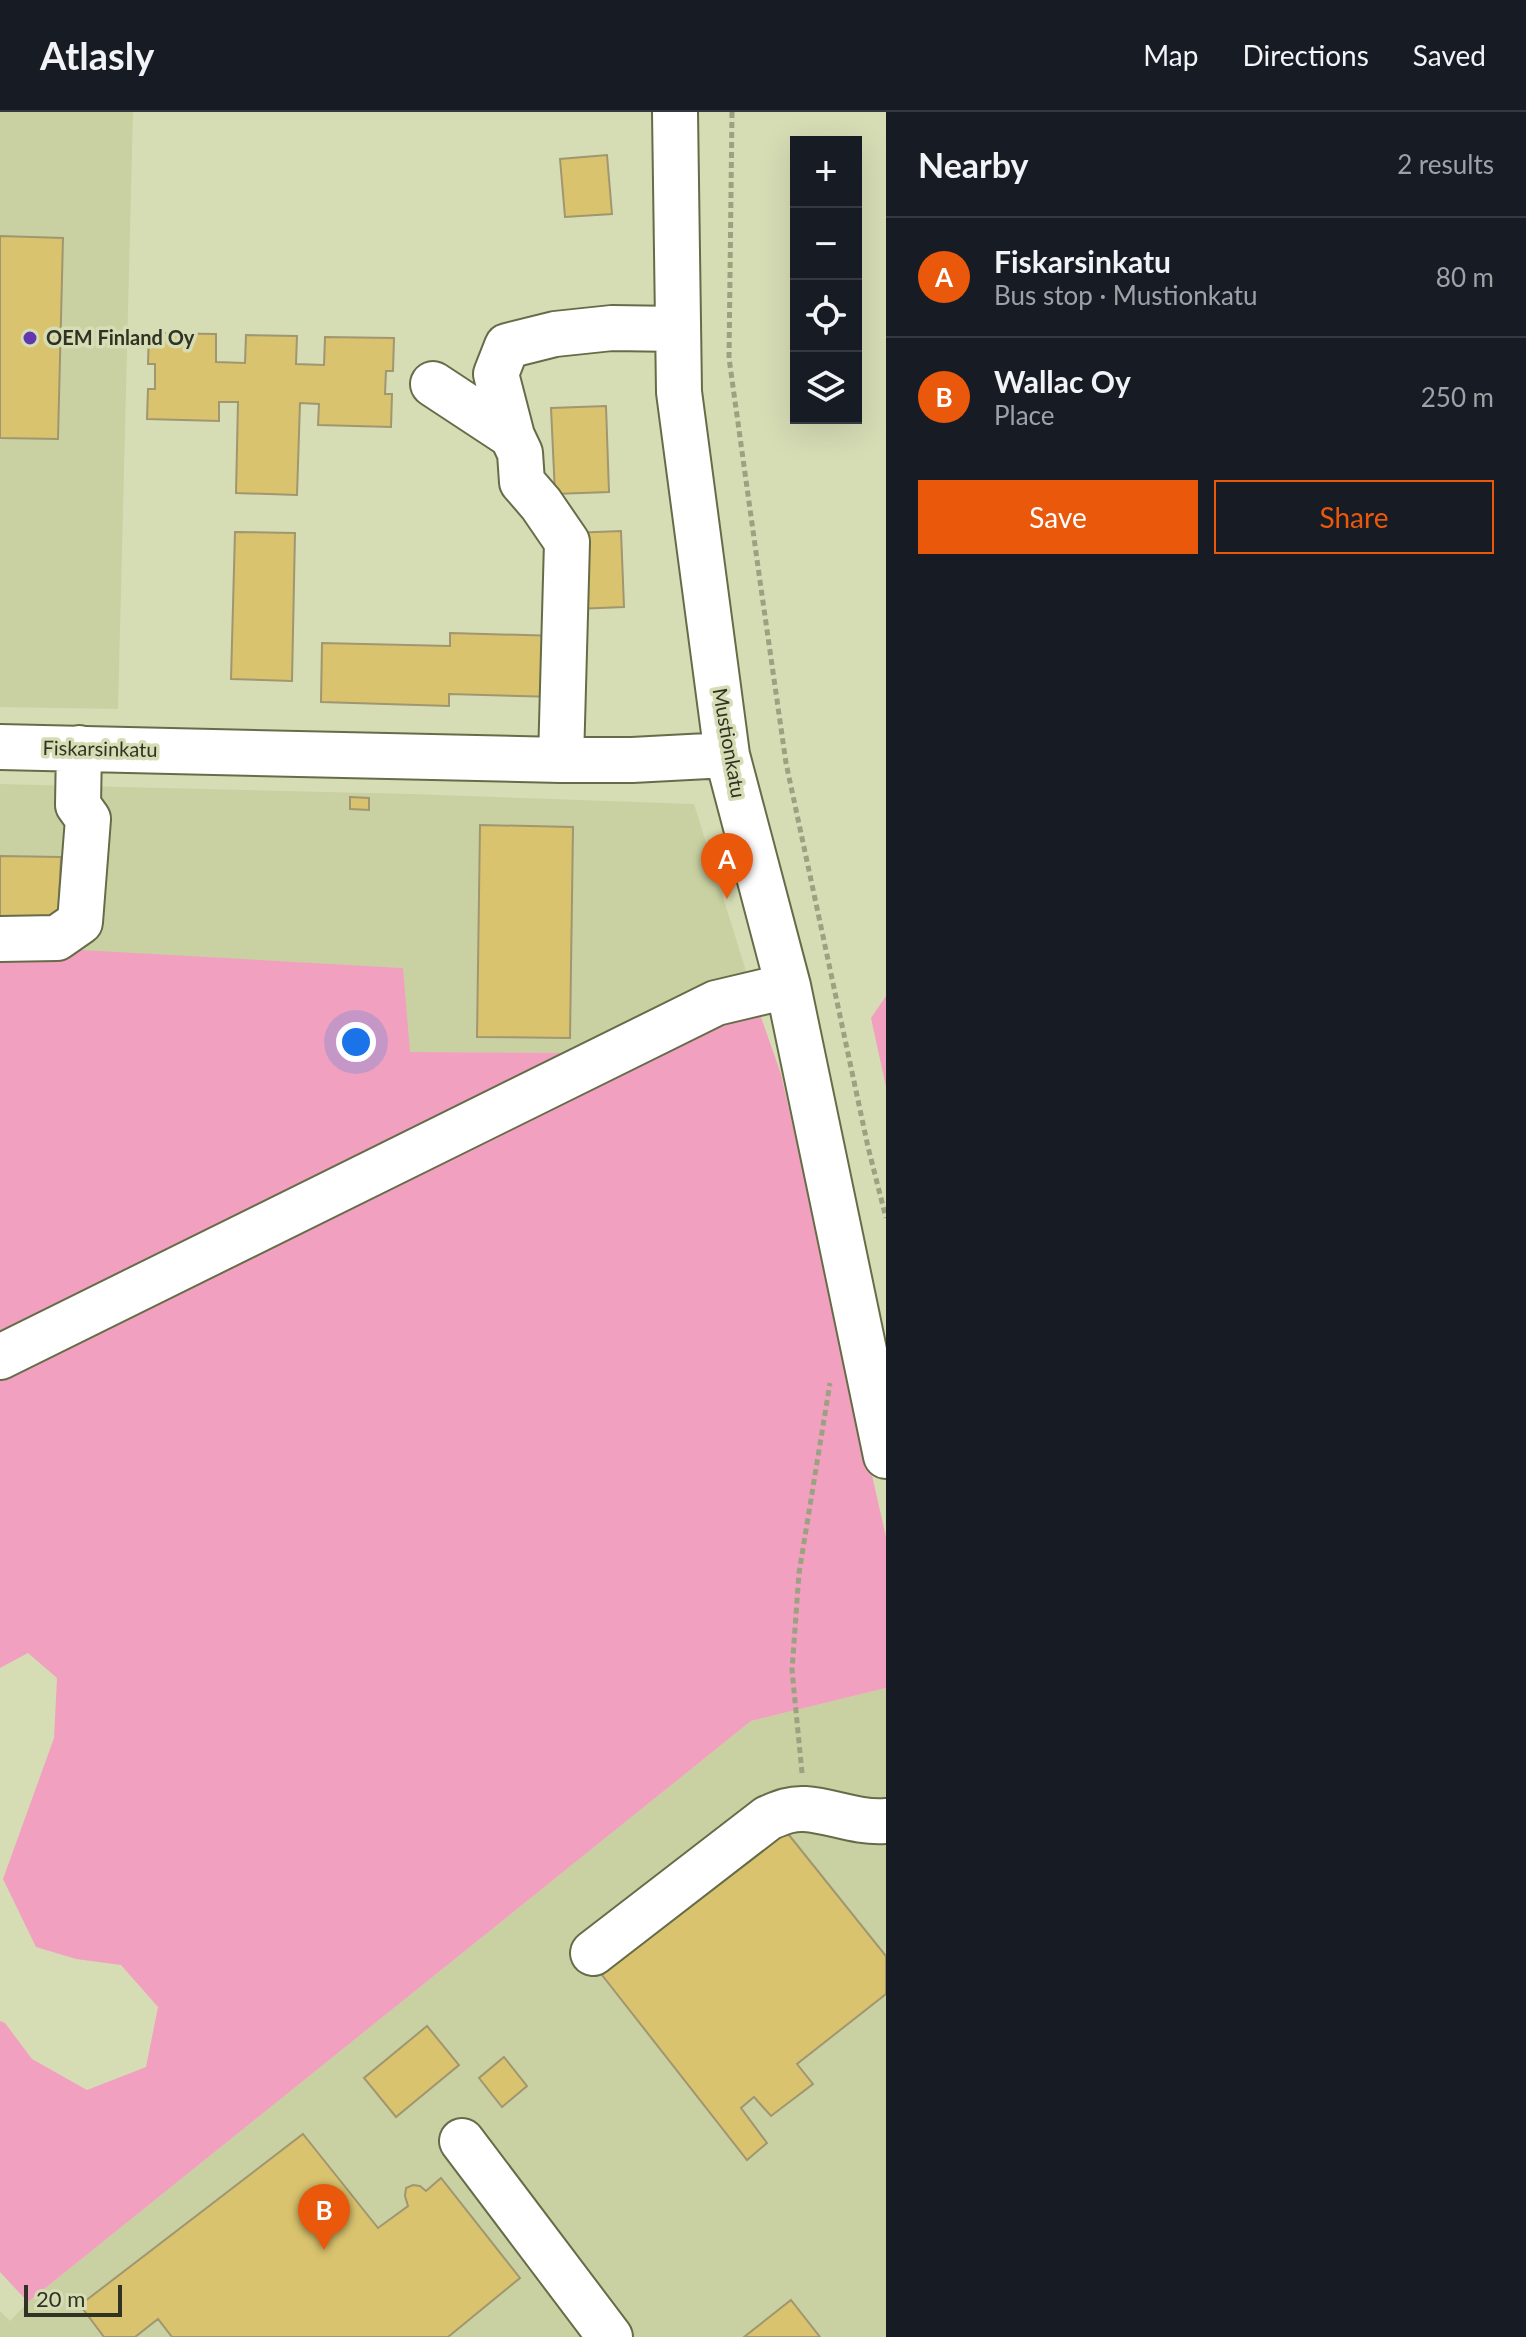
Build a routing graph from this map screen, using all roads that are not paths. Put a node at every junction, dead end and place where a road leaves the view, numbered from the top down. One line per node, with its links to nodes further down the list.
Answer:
1 (675, 112): 2 (street, Mustionkatu)
2 (678, 329): 4 (street); 7 (street, Mustionkatu)
3 (433, 384): 4 (street)
4 (512, 436): 8 (street)
5 (0, 747): 6 (street, Fiskarsinkatu)
6 (79, 748): 8 (street, Fiskarsinkatu); 9 (street)
7 (727, 755): 8 (street, Fiskarsinkatu); 10 (street, Mustionkatu)
8 (561, 760)
9 (0, 939)
10 (788, 986): 11 (street); 12 (street, Mustionkatu)
11 (0, 1357)
12 (886, 1456)
13 (886, 1821): 14 (street)
14 (593, 1953)
15 (462, 2141): 16 (street)
16 (610, 2337)

